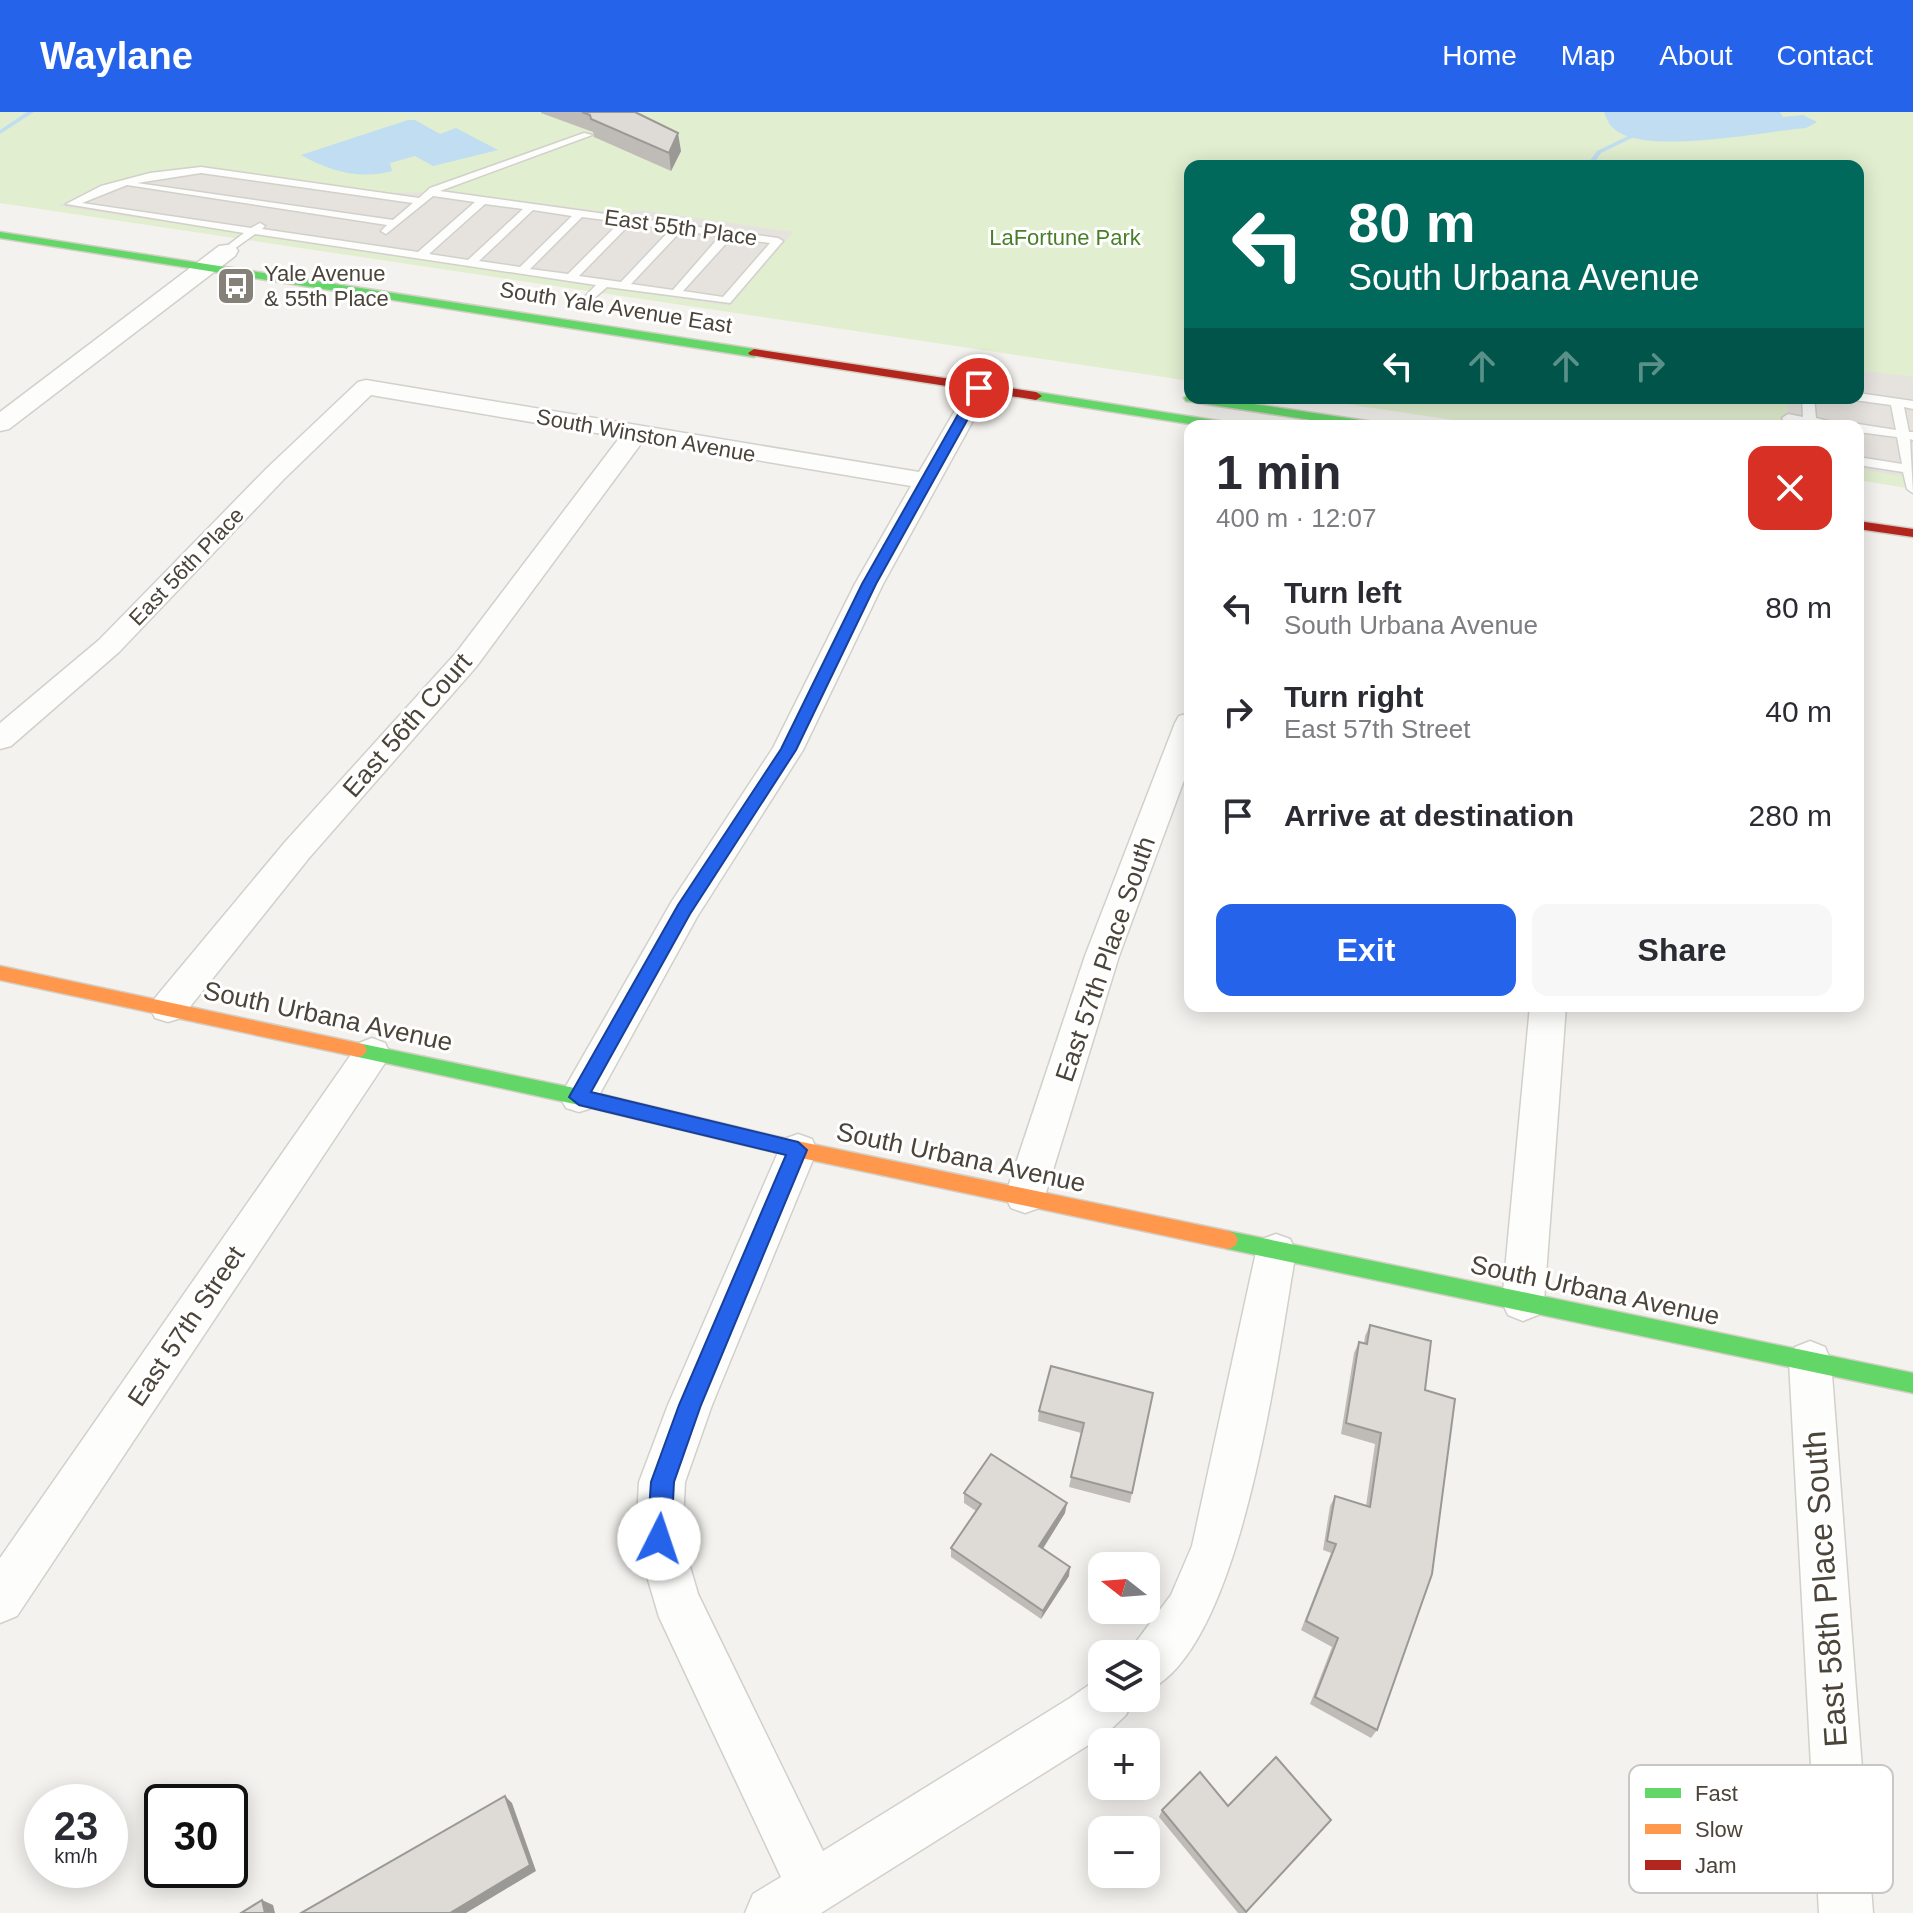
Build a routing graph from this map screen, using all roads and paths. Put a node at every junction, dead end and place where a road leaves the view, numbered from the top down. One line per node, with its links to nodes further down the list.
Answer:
1 (587, 135): 3 (lane)
2 (122, 184): 5 (lane); 6 (lane); 14 (lane, East 55th Place)
3 (431, 193): 4 (lane, East 55th Place); 5 (lane)
4 (483, 200): 7 (lane, East 55th Place); 18 (lane)
5 (421, 201): 11 (lane)
6 (285, 207): 11 (lane); 14 (lane)
7 (531, 207): 8 (lane, East 55th Place); 21 (lane)
8 (580, 213): 10 (lane, East 55th Place); 22 (lane)
9 (0, 216): 12 (main road)
10 (628, 220): 13 (lane, East 55th Place); 23 (lane)
11 (395, 223): 17 (lane)
12 (63, 225)
13 (679, 227): 15 (lane, East 55th Place); 25 (lane)
14 (255, 229): 17 (lane, East 55th Place); 19 (lane)
15 (728, 234): 26 (lane); 26 (lane, East 55th Place)
16 (0, 235): 19 (main road, South Yale Avenue East)
17 (368, 246): 18 (lane, East 55th Place)
18 (422, 254): 21 (lane, East 55th Place)
19 (212, 255): 20 (main road, South Yale Avenue East); 29 (main road, South Yale Avenue East); 38 (street)
20 (253, 255)
21 (472, 262): 22 (lane, East 55th Place)
22 (523, 270): 23 (lane, East 55th Place)
23 (572, 277): 24 (lane, East 55th Place)
24 (605, 282): 25 (lane, East 55th Place); 27 (lane)
25 (624, 285): 26 (lane, East 55th Place)
26 (676, 293)
27 (583, 305)
28 (366, 387): 40 (street, South Winston Avenue); 48 (street, East 56th Place)
29 (979, 388): 36 (main road, South Yale Avenue East); 44 (street)
30 (1864, 398): 31 (lane)
31 (1897, 403): 33 (lane); 41 (lane)
32 (1214, 404): 35 (main road)
33 (1913, 405)
34 (1788, 418): 37 (lane)
35 (1275, 419)
36 (1186, 420)
37 (1795, 420)
38 (0, 424)
39 (1864, 429): 41 (lane)
40 (636, 433): 44 (street, South Winston Avenue); 51 (street, East 56th Court)
41 (1908, 436): 43 (lane)
42 (1864, 462): 43 (lane)
43 (1911, 469): 45 (lane)
44 (926, 481): 54 (street)
45 (1913, 489)
46 (1864, 526): 47 (main road)
47 (1913, 533)
48 (0, 739)
49 (1184, 739): 56 (street, East 57th Place South)
50 (0, 973): 51 (main road, South Urbana Avenue)
51 (168, 1008): 53 (main road, South Urbana Avenue)
52 (1547, 1012): 58 (street)
53 (372, 1053): 54 (main road, South Urbana Avenue); 61 (street, East 57th Street)
54 (579, 1097): 55 (main road, South Urbana Avenue)
55 (798, 1150): 56 (main road, South Urbana Avenue); 66 (street)
56 (1025, 1196): 57 (main road, South Urbana Avenue)
57 (1276, 1252): 58 (main road, South Urbana Avenue); 62 (street)
58 (1523, 1302): 59 (main road, South Urbana Avenue)
59 (1810, 1361): 60 (main road, South Urbana Avenue); 64 (street, East 58th Place South)
60 (1913, 1383)
61 (0, 1599)
62 (1160, 1648)
63 (1093, 1712): 66 (street)
64 (1836, 1765)
65 (1845, 1893): 67 (street, East 58th Place South)
66 (792, 1900)
67 (1846, 1913)

